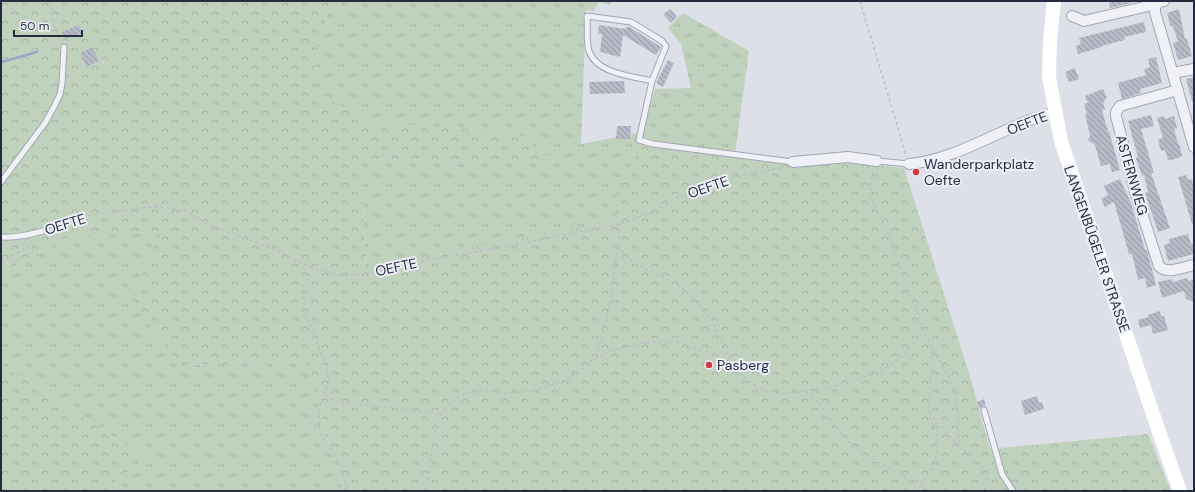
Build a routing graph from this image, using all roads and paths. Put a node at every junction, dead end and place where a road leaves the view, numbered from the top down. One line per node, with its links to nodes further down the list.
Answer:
1 (23, 1): 6 (path)
2 (50, 1): 8 (path)
3 (860, 1): 17 (path)
4 (1054, 1): 13 (main road, LANGENBÜGELER STRASSE)
5 (1159, 3): 7 (street); 10 (street)
6 (1, 16)
7 (1072, 16)
8 (64, 47): 18 (lane)
9 (1194, 69): 10 (street)
10 (1173, 73): 12 (street)
11 (652, 82): 11 (lane); 16 (lane, OEFTE)
12 (1178, 90): 14 (street); 24 (street, ASTERNWEG)
13 (1055, 112): 17 (street, OEFTE); 42 (main road, LANGENBÜGELER STRASSE)
14 (1193, 141)
15 (877, 161): 16 (street, OEFTE); 17 (lane, OEFTE); 26 (path)
16 (793, 162): 19 (path, OEFTE)
17 (909, 164)
18 (1, 182)
19 (620, 224): 22 (path); 25 (path, OEFTE)
20 (43, 231): 21 (lane, OEFTE); 23 (path); 25 (path, OEFTE)
21 (1, 237)
22 (618, 246): 28 (path); 29 (path)
23 (1, 262)
24 (1194, 265)
25 (313, 268): 31 (path)
26 (922, 325): 27 (path); 30 (path)
27 (932, 346): 33 (path); 35 (path)
28 (590, 362): 29 (path); 34 (path)
29 (732, 364): 30 (path)
30 (806, 391): 36 (path)
31 (325, 396): 34 (path); 37 (path)
32 (984, 410): 41 (lane)
33 (928, 412): 35 (path); 36 (path)
34 (440, 414): 38 (path)
35 (959, 446): 40 (path)
36 (921, 487): 39 (path)
37 (349, 491)
38 (424, 491)
39 (918, 491)
40 (992, 491)
41 (1013, 491)
42 (1180, 491)

